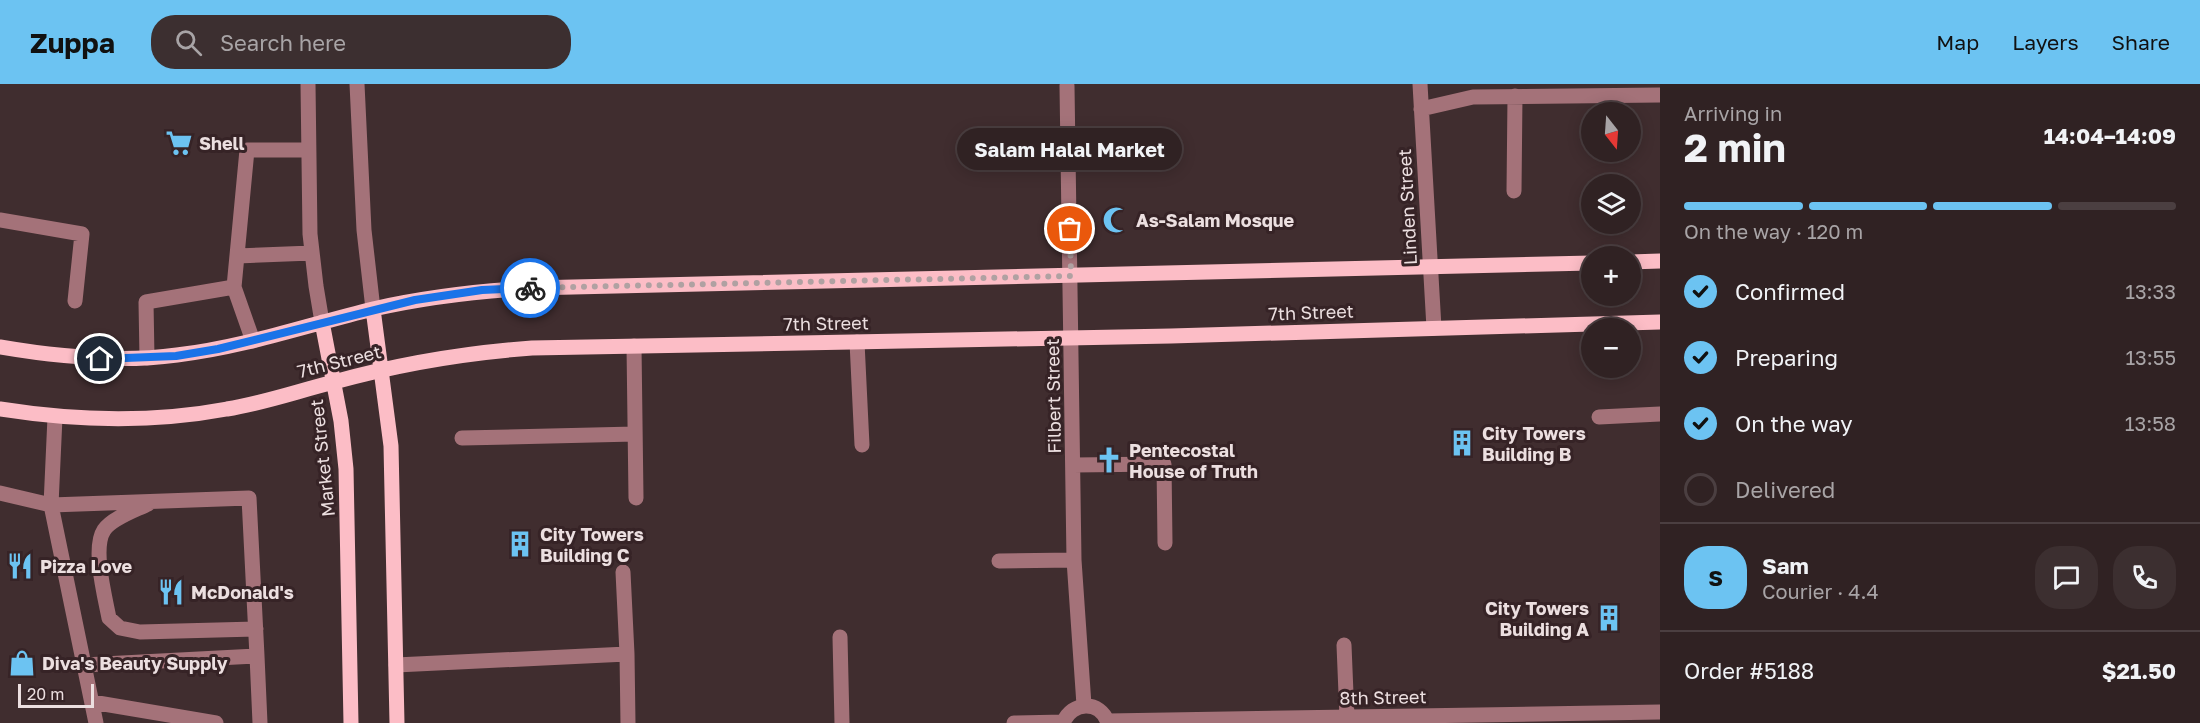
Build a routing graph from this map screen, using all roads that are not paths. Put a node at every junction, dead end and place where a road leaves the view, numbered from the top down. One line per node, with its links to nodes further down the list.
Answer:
1 (292, 84): 4 (street)
2 (357, 84): 21 (street)
3 (1420, 84): 8 (street, Linden Street)
4 (308, 86): 9 (street, Market Street)
5 (1067, 86): 18 (street, Filbert Street)
6 (1660, 95): 7 (street)
7 (1515, 96): 8 (street); 10 (street)
8 (1421, 109): 17 (street, Linden Street)
9 (308, 150): 12 (street, Market Street); 13 (street)
10 (1514, 191)
11 (0, 220): 20 (street)
12 (312, 254): 13 (street); 22 (street, Market Street)
13 (237, 256): 19 (street)
14 (1660, 261): 15 (main road)
15 (1641, 262)
16 (1581, 263): 17 (main road)
17 (1430, 267): 18 (main road); 24 (street, Linden Street)
18 (1071, 276): 21 (main road); 25 (street, Filbert Street)
19 (234, 287): 26 (street); 30 (street)
20 (75, 301)
21 (373, 309): 22 (main road); 31 (main road)
22 (322, 322): 26 (main road); 32 (main road, Market Street)
23 (1660, 322): 24 (main road, 7th Street)
24 (1434, 328): 25 (main road, 7th Street)
25 (1072, 338): 27 (main road, 7th Street); 40 (street, Filbert Street)
26 (253, 341): 30 (main road)
27 (857, 342): 28 (main road, 7th Street); 39 (street)
28 (634, 346): 31 (main road, 7th Street); 37 (street)
29 (0, 347): 30 (main road)
30 (147, 358)
31 (382, 370): 32 (main road, 7th Street); 55 (main road)
32 (334, 381): 35 (main road, 7th Street); 65 (main road, Market Street)
33 (0, 409): 35 (main road, 7th Street)
34 (1660, 414): 36 (street)
35 (55, 417): 44 (street)
36 (1599, 417)
37 (635, 434): 38 (street); 42 (street)
38 (462, 438)
39 (862, 445)
40 (1073, 465): 45 (street); 46 (street, Filbert Street)
41 (0, 493): 44 (street)
42 (636, 498)
43 (157, 501): 44 (street); 49 (street); 49 (street)
44 (51, 505): 54 (street)
45 (1165, 543)
46 (1074, 560): 47 (street); 57 (street, Filbert Street)
47 (999, 561)
48 (623, 572): 52 (street)
49 (256, 629): 53 (street)
50 (840, 637): 68 (street)
51 (1344, 645): 59 (street)
52 (627, 654): 55 (street); 67 (street)
53 (257, 656): 54 (street); 64 (street)
54 (84, 665): 56 (street)
55 (396, 665): 66 (main road)
56 (92, 702): 62 (street); 63 (street)
57 (1084, 705): 61 (street); 70 (street)
58 (1660, 712): 60 (street, 8th Street)
59 (1347, 718): 60 (street, 8th Street); 61 (street, 8th Street)
60 (1394, 720)
61 (1108, 722)
62 (96, 723)
63 (216, 723)
64 (260, 723)
65 (351, 723)
66 (398, 723)
67 (628, 723)
68 (842, 723)
69 (1014, 723): 70 (street)
70 (1064, 723)

